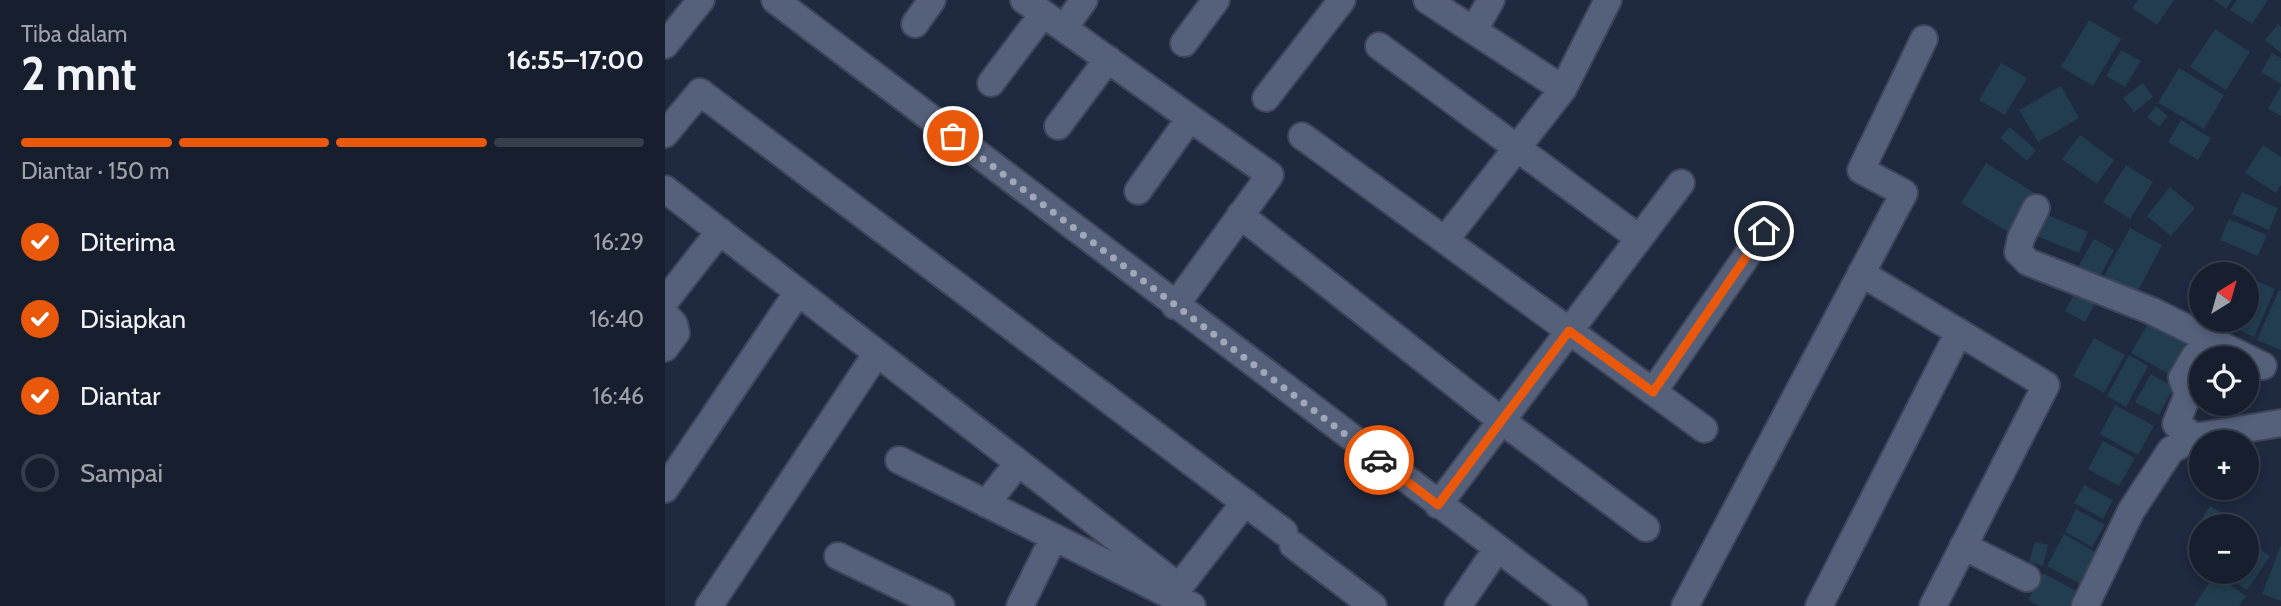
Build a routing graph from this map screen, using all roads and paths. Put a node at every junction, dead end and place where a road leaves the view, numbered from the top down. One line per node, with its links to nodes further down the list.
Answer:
1 (701, 0): 15 (street)
2 (775, 0): 37 (street)
3 (932, 0): 11 (street)
4 (1084, 0): 10 (street)
5 (1216, 0): 14 (street)
6 (1342, 0): 20 (street)
7 (1427, 0): 12 (street)
8 (1490, 0): 12 (street)
9 (1608, 0): 19 (street)
10 (1044, 14): 17 (street); 18 (street)
11 (915, 24)
12 (1474, 30): 19 (street)
13 (1924, 39): 35 (street)
14 (1184, 43)
15 (665, 45)
16 (1379, 46): 25 (street)
17 (1108, 59): 21 (street); 22 (street)
18 (991, 83)
19 (1563, 89): 25 (street)
20 (1266, 99)
21 (1190, 118): 28 (street); 30 (street)
22 (1058, 126)
23 (665, 134): 55 (street)
24 (1302, 136): 34 (street)
25 (1517, 148): 33 (street); 34 (street)
26 (1681, 183): 33 (street)
27 (665, 189): 31 (street)
28 (1138, 191)
29 (2036, 208): 41 (street)
30 (1240, 215): 37 (street); 46 (street)
31 (720, 231): 36 (street); 38 (street)
32 (1764, 231): 45 (street)
33 (1639, 238): 39 (street)
34 (1445, 240): 39 (street)
35 (1861, 273): 40 (street); 71 (street)
36 (798, 292): 43 (street); 54 (street)
37 (1175, 306): 57 (street)
38 (666, 307): 42 (street)
39 (1569, 331): 45 (street); 46 (street)
40 (1959, 332): 60 (street); 72 (street)
41 (2210, 340): 44 (street); 50 (street)
42 (665, 348)
43 (877, 353): 53 (street); 64 (street)
44 (2263, 366)
45 (1653, 392): 48 (street)
46 (1502, 421): 57 (street); 58 (street)
47 (2281, 423): 49 (street)
48 (1704, 429)
49 (2238, 430)
50 (2189, 433)
51 (2189, 440): 74 (street)
52 (899, 460): 56 (street)
53 (1018, 463): 55 (street); 56 (street)
54 (665, 489)
55 (1245, 502): 68 (street)
56 (986, 504): 59 (street)
57 (1438, 505): 61 (street)
58 (1646, 528)
59 (1053, 537): 66 (street); 67 (street)
60 (1963, 546): 63 (street); 73 (street)
61 (1497, 550): 69 (street); 70 (street)
62 (838, 556): 65 (street)
63 (2027, 578)
64 (709, 606)
65 (941, 606)
66 (1020, 606)
67 (1192, 606)
68 (1373, 606)
69 (1458, 606)
70 (1574, 606)
71 (1685, 606)
72 (1819, 606)
73 (1933, 606)
74 (2085, 606)

